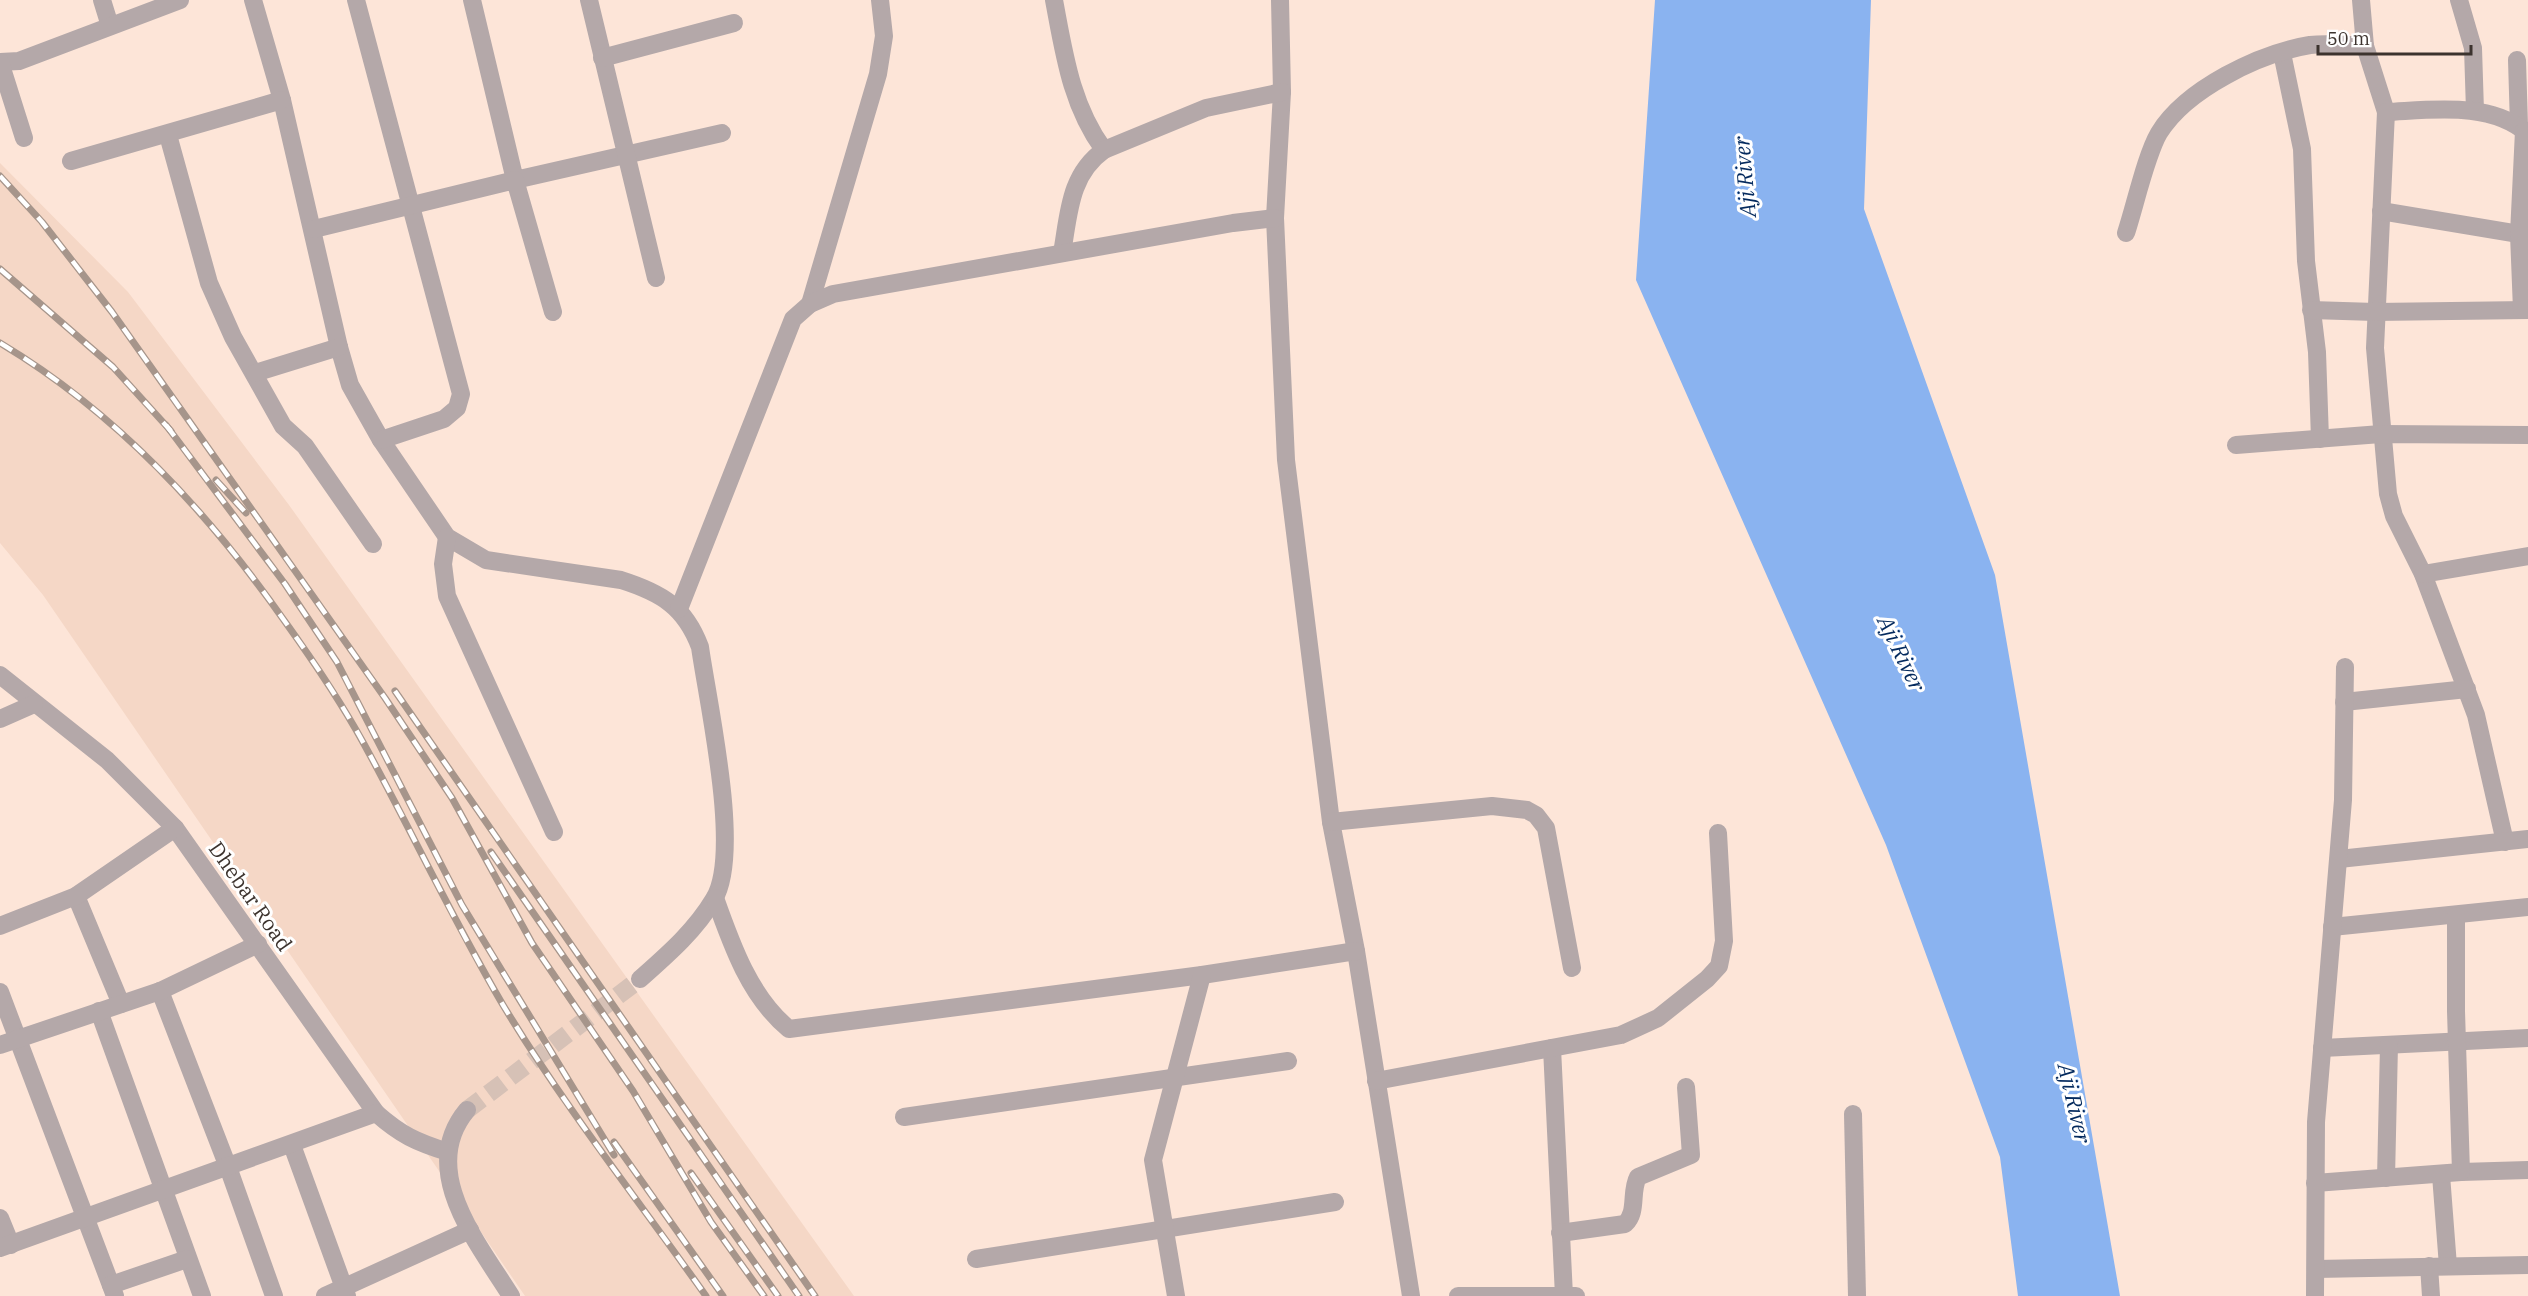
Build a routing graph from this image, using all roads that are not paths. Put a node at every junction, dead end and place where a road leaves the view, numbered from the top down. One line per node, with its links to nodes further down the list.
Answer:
1 (102, 0): 13 (street)
2 (180, 0): 13 (street)
3 (253, 0): 20 (street)
4 (356, 0): 31 (street)
5 (472, 0): 30 (street)
6 (589, 0): 16 (street)
7 (880, 0): 39 (street)
8 (1054, 0): 27 (street)
9 (1280, 0): 19 (street)
10 (2361, 0): 14 (street)
11 (2459, 0): 21 (street)
12 (734, 23): 16 (street)
13 (110, 26): 18 (street)
14 (2365, 46): 15 (street); 22 (street)
15 (2282, 53): 35 (street); 40 (street)
16 (602, 58): 28 (street)
17 (2517, 60): 23 (street)
18 (0, 62): 26 (street)
19 (1282, 92): 27 (street); 33 (street)
20 (282, 100): 25 (street); 34 (street)
21 (2475, 111): 22 (street); 23 (street)
22 (2386, 112): 32 (street)
23 (2524, 131): 36 (street)
24 (722, 133): 28 (street)
25 (168, 135): 29 (street); 45 (street)
26 (24, 138)
27 (1104, 150): 37 (street)
28 (625, 156): 30 (street); 38 (street)
29 (71, 161)
30 (515, 180): 31 (street); 42 (street)
31 (412, 206): 34 (street); 49 (street)
32 (2381, 211): 36 (street); 43 (street)
33 (1275, 218): 37 (street); 62 (street)
34 (314, 229): 44 (street)
35 (2126, 233)
36 (2519, 234): 41 (street)
37 (1062, 253): 39 (street)
38 (656, 278)
39 (810, 304): 55 (street)
40 (2311, 310): 43 (street); 48 (street)
41 (2525, 310): 43 (street)
42 (553, 312)
43 (2375, 312): 46 (street)
44 (339, 347): 45 (street); 49 (street)
45 (255, 373): 52 (street)
46 (2381, 434): 47 (street); 48 (street); 54 (street)
47 (2528, 435)
48 (2319, 439): 50 (street)
49 (381, 440): 51 (street)
50 (2235, 444)
51 (447, 537): 55 (street); 64 (street)
52 (374, 544)
53 (2528, 556): 54 (street)
54 (2423, 574): 58 (street)
55 (679, 609): 70 (street)
56 (2344, 667): 59 (street)
57 (0, 675): 60 (street, Dhebar Road)
58 (2467, 689): 59 (street); 67 (street)
59 (2344, 702): 68 (street)
60 (34, 704): 61 (street); 63 (street, Dhebar Road)
61 (0, 719)
62 (1331, 822): 76 (street); 77 (street)
63 (175, 828): 69 (street); 75 (street, Dhebar Road)
64 (554, 832)
65 (1718, 833): 89 (street)
66 (2528, 839): 67 (street)
67 (2505, 842): 68 (street)
68 (2339, 859): 74 (street)
69 (76, 896): 73 (street); 82 (street)
70 (715, 898): 78 (street); 79 (street)
71 (2528, 908): 72 (street)
72 (2456, 916): 74 (street); 86 (street)
73 (0, 926)
74 (2332, 927): 90 (street)
75 (258, 944): 80 (street); 96 (street, Dhebar Road)
76 (1356, 951): 78 (street); 93 (street)
77 (1572, 968)
78 (1202, 975): 92 (street)
79 (640, 979)
80 (160, 991): 82 (street); 101 (street)
81 (0, 992): 84 (street)
82 (121, 1004): 83 (street)
83 (99, 1011): 84 (street); 107 (street)
84 (18, 1038): 87 (street); 109 (street)
85 (2528, 1038): 86 (street)
86 (2457, 1043): 88 (street); 103 (street)
87 (0, 1045)
88 (2389, 1045): 90 (street); 105 (street)
89 (1552, 1048): 93 (street); 113 (street)
90 (2322, 1048): 106 (street)
91 (1288, 1061): 92 (street)
92 (1174, 1078): 98 (street); 112 (street)
93 (1376, 1081): 128 (street)
94 (1686, 1087): 113 (street)
95 (467, 1110): 100 (street)
96 (376, 1113): 99 (street); 100 (street, Dhebar Road)
97 (1853, 1114): 132 (street)
98 (904, 1117)
99 (292, 1145): 101 (street); 122 (street)
100 (448, 1152): 111 (street)
101 (228, 1167): 107 (street); 124 (street)
102 (2528, 1170): 103 (street)
103 (2461, 1172): 104 (street)
104 (2442, 1175): 105 (street); 119 (street)
105 (2386, 1178): 106 (street)
106 (2315, 1183): 120 (street)
107 (163, 1190): 109 (street); 115 (street)
108 (1335, 1202): 112 (street)
109 (86, 1215): 114 (street); 121 (street)
110 (0, 1218): 114 (street)
111 (470, 1230): 122 (street); 126 (street)
112 (1164, 1230): 116 (street); 127 (street)
113 (1560, 1233): 130 (street)
114 (5, 1247)
115 (188, 1259): 121 (street); 123 (street)
116 (976, 1260)
117 (2528, 1265): 119 (street)
118 (2429, 1266): 119 (street); 120 (street); 134 (street)
119 (2448, 1266)
120 (2316, 1269): 133 (street)
121 (113, 1291)
122 (346, 1291): 125 (street)
123 (202, 1296)
124 (274, 1296)
125 (325, 1296)
126 (511, 1296)
127 (1176, 1296)
128 (1411, 1296)
129 (1458, 1296): 130 (street)
130 (1564, 1296): 131 (street)
131 (1576, 1296)
132 (1857, 1296)
133 (2315, 1296)
134 (2431, 1296)

